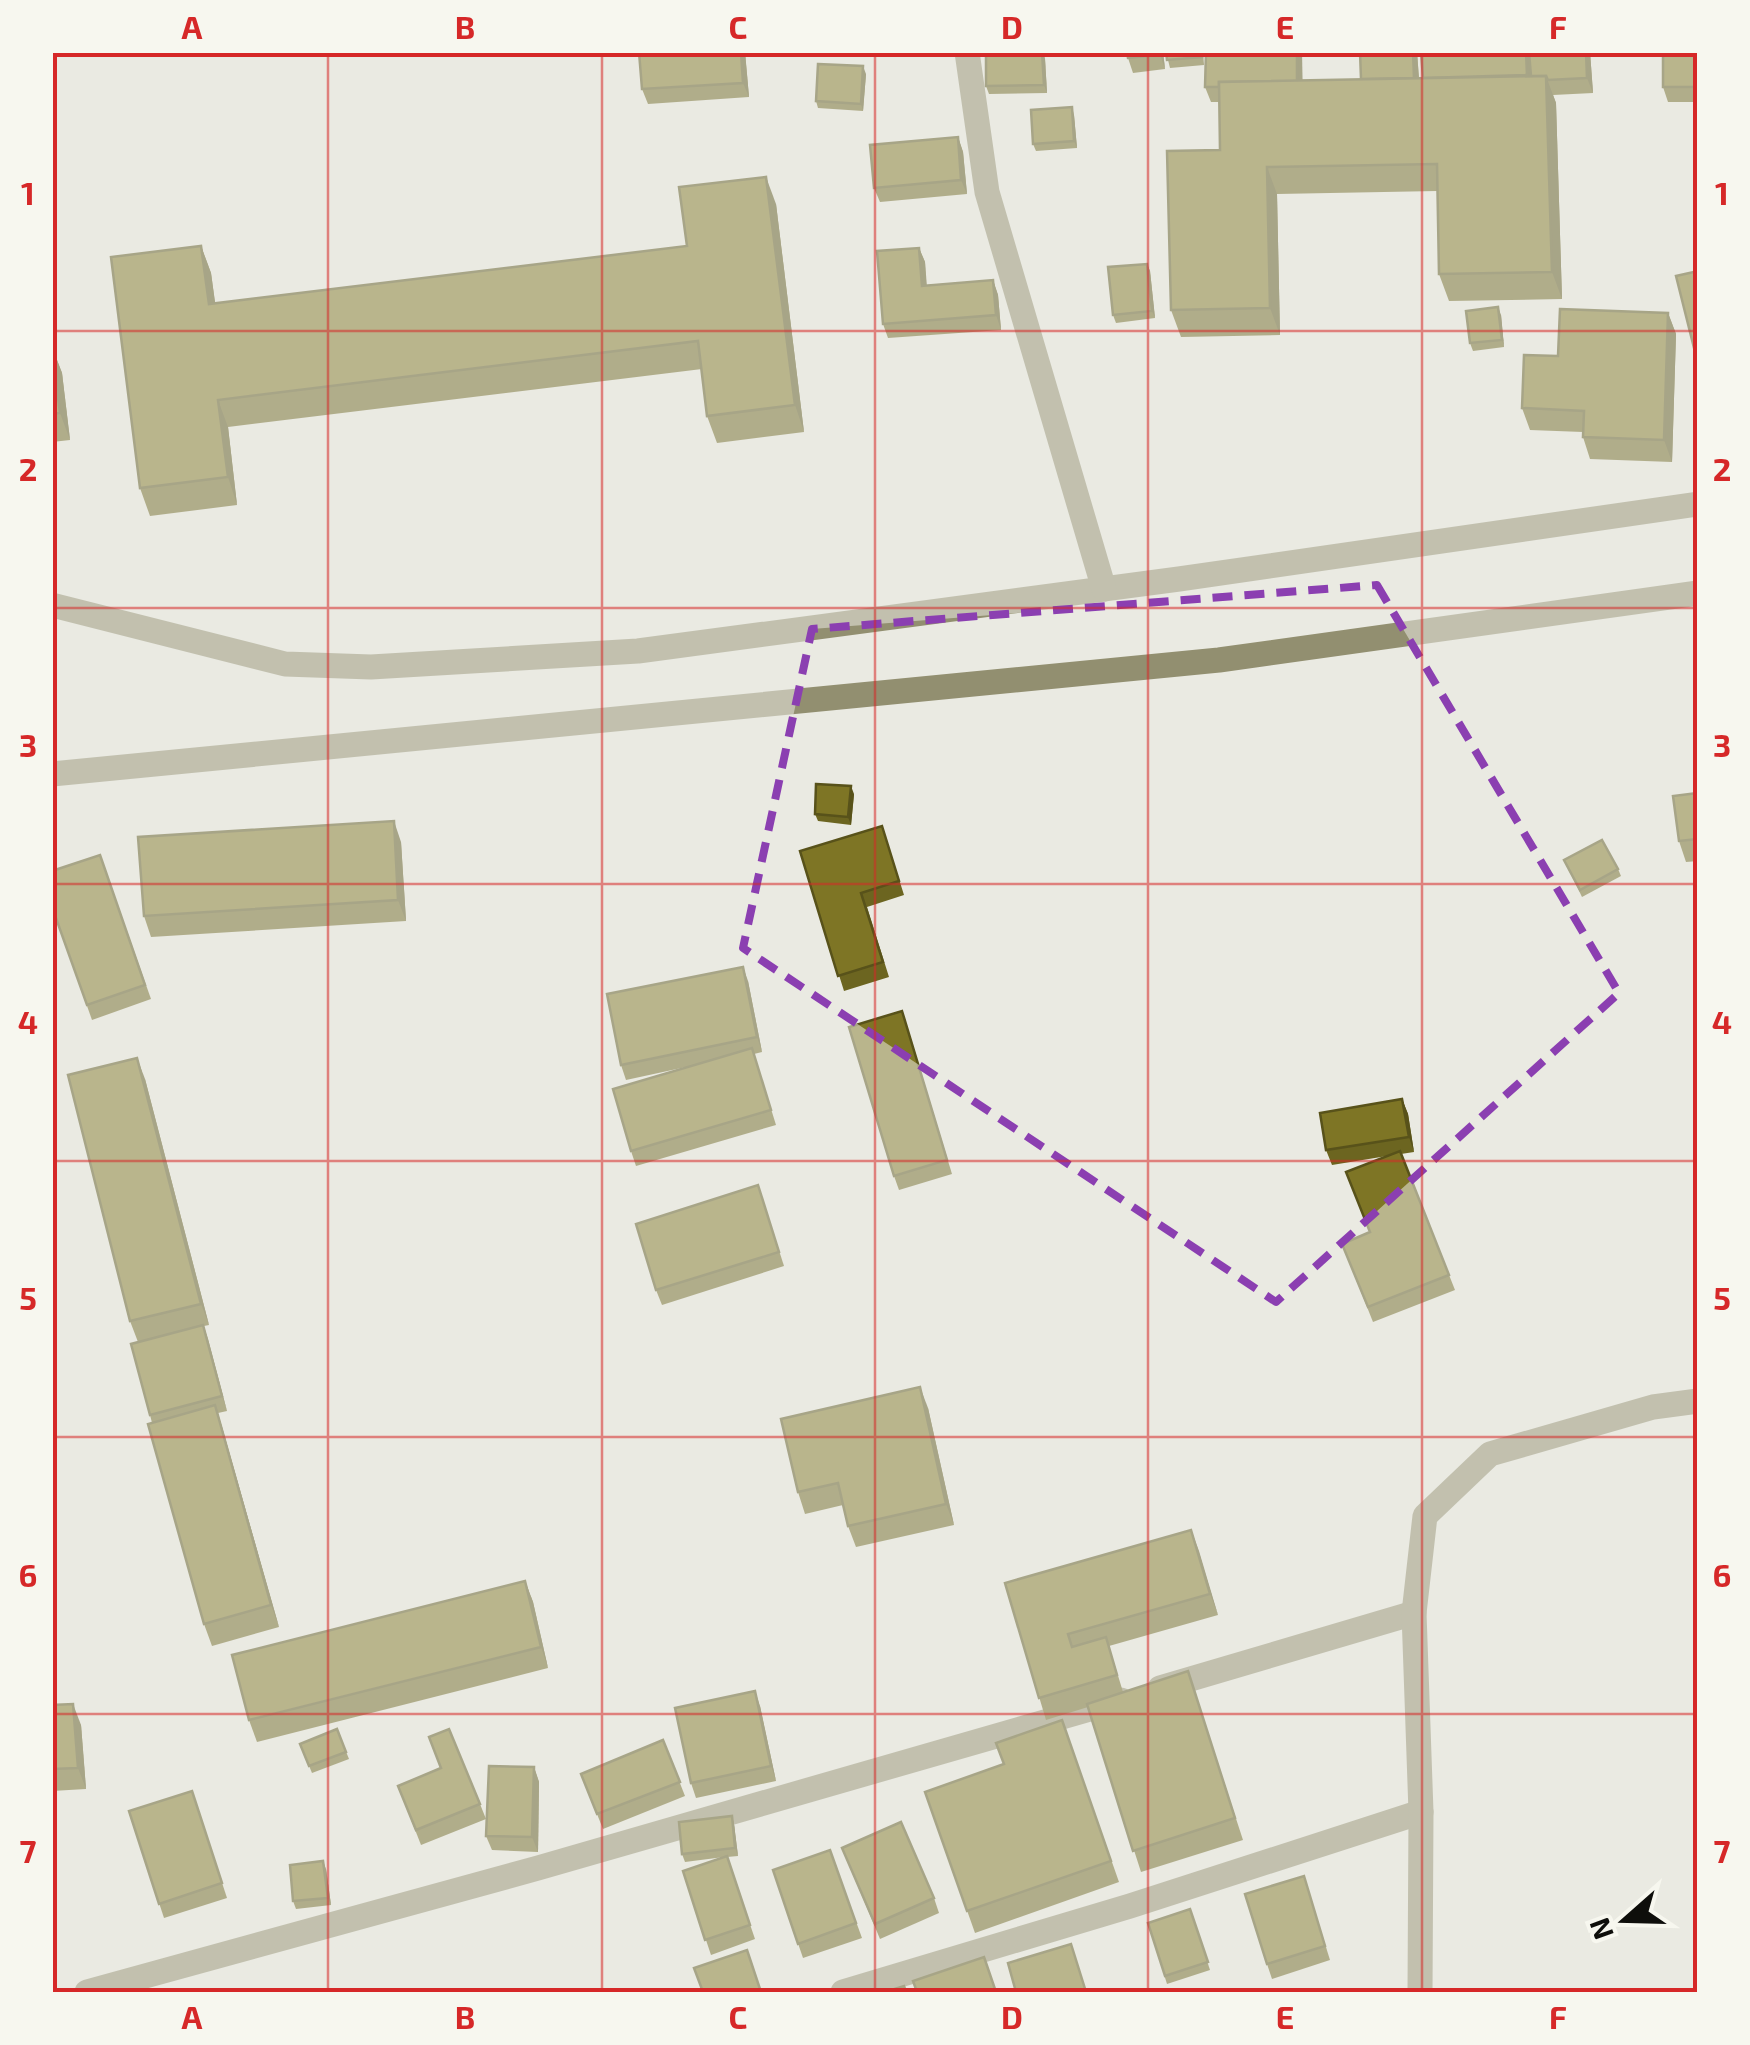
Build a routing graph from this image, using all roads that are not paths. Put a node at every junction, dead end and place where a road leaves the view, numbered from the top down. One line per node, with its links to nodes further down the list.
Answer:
1 (968, 52): 3 (street)
2 (1698, 504): 3 (street)
3 (1104, 589): 5 (street)
4 (1698, 593): 6 (street)
5 (52, 605)
6 (52, 774)
7 (1698, 1401): 8 (street)
8 (1414, 1613): 9 (street); 10 (street)
9 (1421, 1812): 11 (street); 12 (street)
10 (87, 1992)
11 (843, 1992)
12 (1420, 1992)

